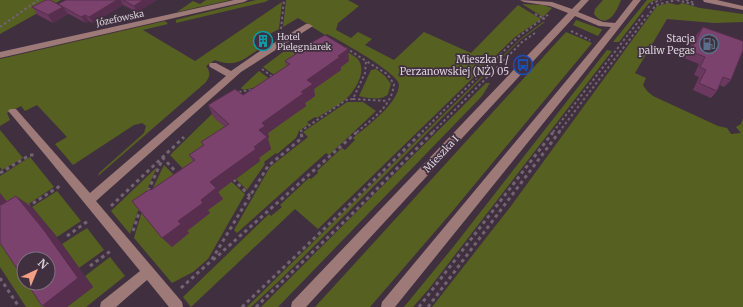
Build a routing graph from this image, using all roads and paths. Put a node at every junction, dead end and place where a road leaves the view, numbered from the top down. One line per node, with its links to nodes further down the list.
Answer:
1 (38, 0): 15 (path)
2 (244, 0): 19 (street, Józefowska)
3 (284, 0): 17 (path)
4 (524, 0): 10 (street)
5 (585, 0): 12 (street, Mieszka I)
6 (637, 0): 13 (street)
7 (661, 0): 66 (path)
8 (676, 0): 67 (path)
9 (707, 0): 11 (street)
10 (555, 3): 12 (street); 62 (path)
11 (743, 8)
12 (574, 12): 13 (street); 64 (street, Mieszka I)
13 (616, 25): 65 (street)
14 (309, 26): 17 (street)
15 (0, 27)
16 (538, 30): 63 (path)
17 (279, 43): 23 (street)
18 (340, 44): 20 (path)
19 (0, 55)
20 (366, 61): 29 (path); 30 (path)
21 (265, 63): 24 (path)
22 (214, 65): 23 (street)
23 (231, 75): 43 (street)
24 (275, 80)
25 (235, 88): 27 (path)
26 (260, 88): 27 (path)
27 (239, 92): 28 (path)
28 (244, 96)
29 (353, 100): 30 (path); 41 (path)
30 (388, 101): 55 (path)
31 (13, 111): 43 (street)
32 (184, 137): 34 (path)
33 (36, 155): 35 (path)
34 (163, 158): 37 (path); 42 (path); 47 (path)
35 (0, 173)
36 (229, 176): 41 (path)
37 (182, 178)
38 (55, 180): 39 (path)
39 (60, 186): 40 (path); 45 (path)
40 (65, 192)
41 (250, 196): 55 (path)
42 (146, 197)
43 (88, 200): 47 (street)
44 (143, 203): 52 (path)
45 (26, 208)
46 (84, 215): 48 (path)
47 (101, 216): 52 (street)
48 (88, 221): 49 (path); 50 (path)
49 (93, 227)
50 (67, 236)
51 (107, 244): 53 (path)
52 (128, 248): 57 (street)
53 (112, 250): 54 (path); 56 (path)
54 (116, 255)
55 (211, 261): 59 (path)
56 (90, 266)
57 (148, 272): 59 (street); 61 (street)
58 (0, 278): 60 (path)
59 (173, 302)
60 (19, 307)
61 (106, 307)
62 (242, 307)
63 (256, 307)
64 (297, 307)
65 (387, 307)
66 (419, 307)
67 (428, 307)

